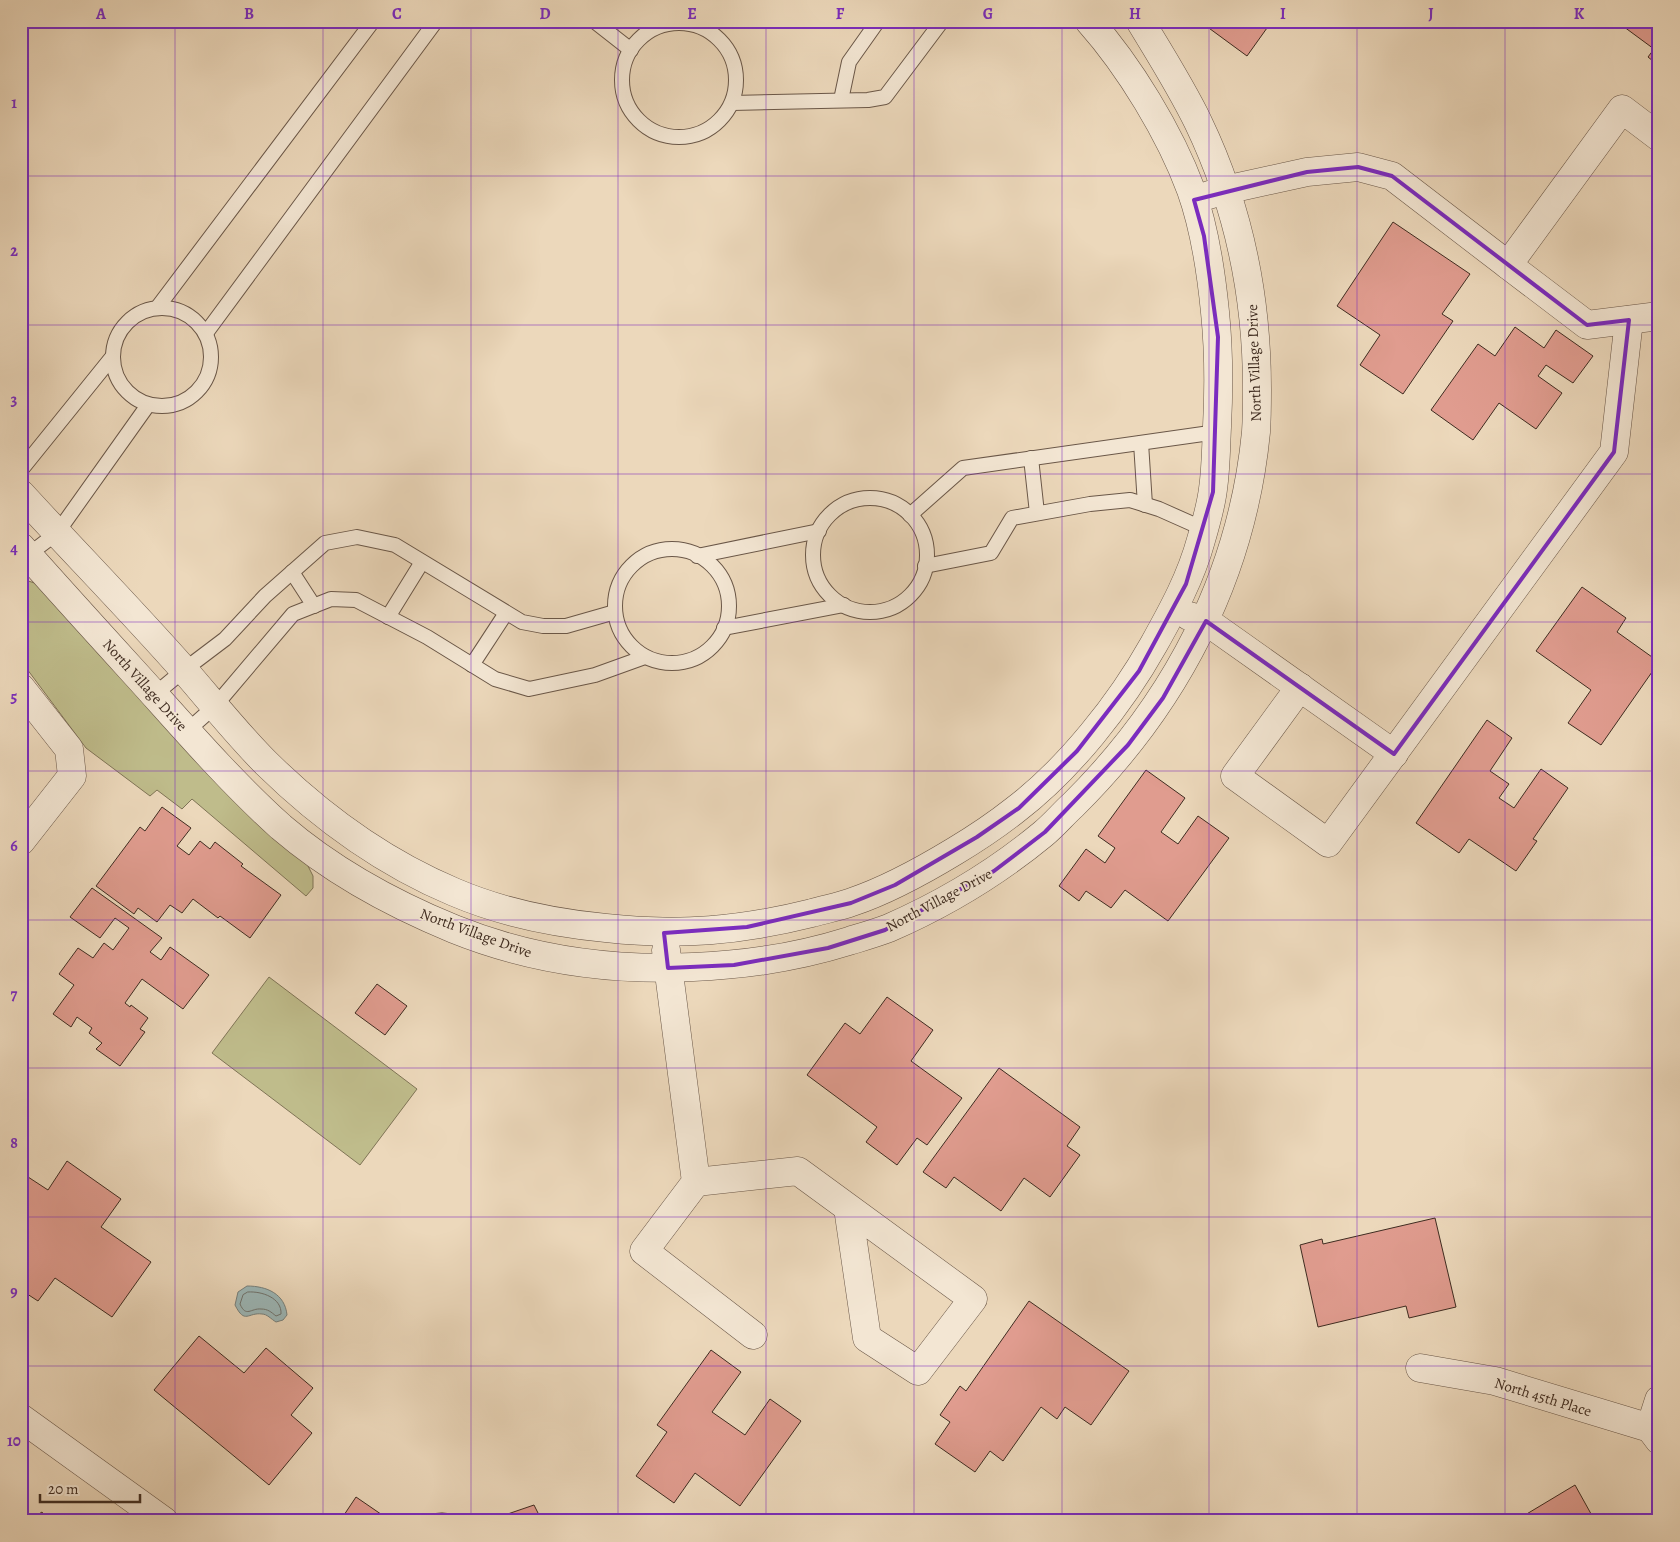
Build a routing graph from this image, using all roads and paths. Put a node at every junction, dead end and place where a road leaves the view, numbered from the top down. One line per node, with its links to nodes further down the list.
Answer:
1 (373, 21): 16 (lane)
2 (436, 21): 19 (lane)
3 (594, 21): 9 (lane)
4 (878, 21): 10 (lane)
5 (942, 21): 10 (lane)
6 (1089, 21): 14 (street, North Village Drive)
7 (1140, 21): 13 (street, North Village Drive)
8 (678, 22): 9 (lane); 11 (lane)
9 (631, 50): 11 (lane)
10 (841, 100): 11 (lane)
11 (732, 102)
12 (1659, 137): 15 (street)
13 (1225, 190): 14 (street); 15 (street); 44 (street, North Village Drive)
14 (1194, 200): 22 (street, North Village Drive)
15 (1508, 265): 18 (street)
16 (157, 308): 19 (lane); 20 (lane)
17 (1659, 316): 18 (street)
18 (1629, 320): 54 (street)
19 (206, 333): 21 (lane)
20 (113, 356): 21 (lane); 25 (lane)
21 (148, 405): 32 (lane)
22 (1216, 432): 23 (lane); 30 (street, North Village Drive)
23 (1142, 442): 24 (lane); 27 (lane)
24 (1031, 458): 28 (lane); 29 (lane)
25 (21, 470)
26 (21, 494): 32 (street, North Village Drive)
27 (1145, 505): 28 (lane); 30 (lane)
28 (1037, 513): 36 (lane)
29 (910, 515): 31 (lane); 36 (lane)
30 (1204, 530): 40 (street, North Village Drive)
31 (819, 532): 34 (lane); 39 (lane)
32 (57, 533): 33 (lane); 48 (street, North Village Drive)
33 (23, 553): 51 (street, North Village Drive)
34 (697, 556): 41 (lane); 45 (lane)
35 (422, 562): 37 (lane); 42 (lane); 43 (lane)
36 (925, 566): 39 (lane)
37 (292, 572): 38 (lane); 48 (lane)
38 (314, 606): 43 (lane); 52 (lane)
39 (844, 606): 45 (lane)
40 (1172, 611): 44 (street); 56 (street, North Village Drive)
41 (615, 612): 42 (lane); 46 (lane)
42 (506, 613): 47 (lane)
43 (388, 617): 47 (lane)
44 (1206, 621): 49 (street); 57 (street, North Village Drive)
45 (724, 628): 46 (lane)
46 (645, 657): 47 (lane)
47 (472, 665)
48 (184, 670): 51 (lane); 52 (street, North Village Drive)
49 (1300, 687): 54 (street); 54 (street)
50 (21, 688): 55 (street)
51 (154, 695): 53 (street, North Village Drive)
52 (215, 706): 53 (lane); 56 (street, North Village Drive)
53 (187, 731): 57 (street, North Village Drive)
54 (1394, 754)
55 (21, 841)
56 (664, 932): 57 (street)
57 (668, 968): 58 (street)
58 (696, 1182): 59 (street); 60 (street)
59 (848, 1208): 59 (street)
60 (753, 1336)
61 (1420, 1368): 64 (street, North 45th Place)
62 (1659, 1400): 64 (street)
63 (21, 1418): 65 (street)
64 (1655, 1434)
65 (164, 1521)

